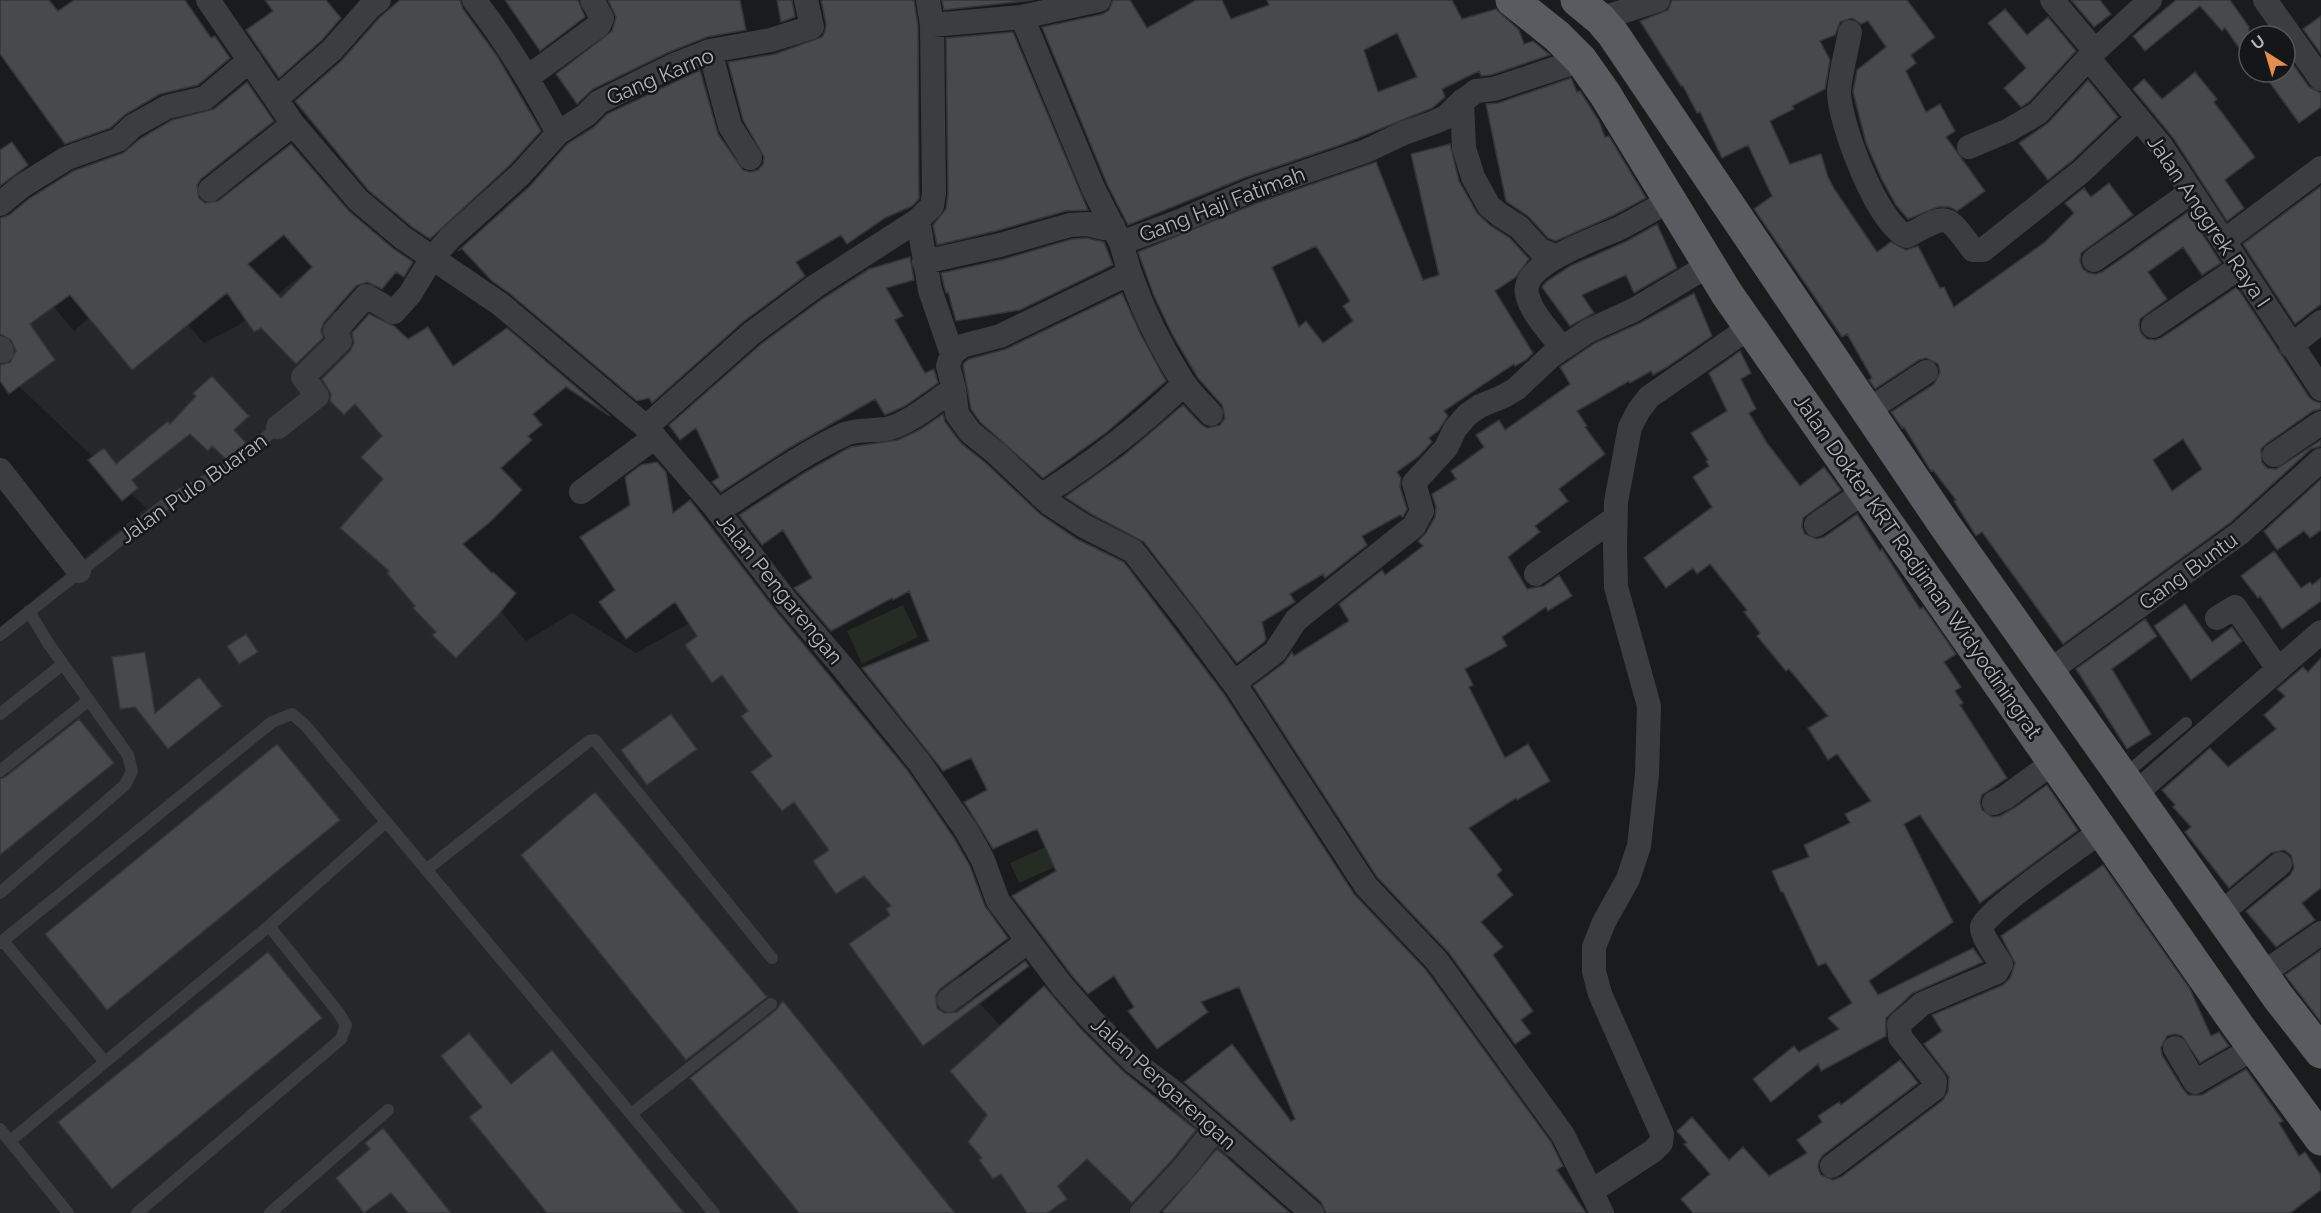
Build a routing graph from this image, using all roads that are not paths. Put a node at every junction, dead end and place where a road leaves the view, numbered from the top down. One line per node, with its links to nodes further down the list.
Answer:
1 (379, 0): 23 (street)
2 (474, 0): 21 (street)
3 (592, 0): 21 (street)
4 (806, 0): 17 (street, Gang Karno)
5 (928, 0): 15 (street)
6 (1099, 0): 14 (street)
7 (1512, 0): 20 (main road, Jalan Dokter KRT Radjiman Widyodiningrat)
8 (1658, 0): 13 (street)
9 (2052, 0): 18 (street, Jalan Anggrek Raya I)
10 (2150, 0): 18 (street)
11 (2265, 0): 22 (street)
12 (219, 4): 19 (street, Jalan Pengarengan)
13 (1590, 8): 55 (main road)
14 (1022, 17): 15 (street); 36 (street)
15 (932, 25): 35 (street)
16 (1850, 32): 25 (street)
17 (710, 51): 27 (street, Gang Karno); 29 (street)
18 (2092, 55): 25 (street, Jalan Anggrek Raya I); 28 (street)
19 (250, 60): 23 (street, Jalan Pengarengan); 34 (street)
20 (1581, 60): 24 (street, Gang Haji Fatimah); 33 (main road, Jalan Dokter KRT Radjiman Widyodiningrat)
21 (528, 77): 27 (street)
22 (2321, 79)
23 (276, 99): 26 (street, Jalan Pengarengan)
24 (1462, 101): 36 (street, Gang Haji Fatimah); 38 (street)
25 (2138, 118): 32 (street, Jalan Anggrek Raya I)
26 (292, 124): 31 (street); 39 (street, Jalan Pengarengan)
27 (558, 133): 39 (street, Gang Karno)
28 (1969, 147)
29 (750, 158)
30 (2321, 168): 37 (street)
31 (210, 190)
32 (2192, 192): 37 (street, Jalan Anggrek Raya I); 40 (street)
33 (1669, 201): 38 (street); 42 (main road, Jalan Dokter KRT Radjiman Widyodiningrat)
34 (0, 204)
35 (918, 220): 41 (street); 59 (street)
36 (1117, 235): 41 (street); 44 (street, Gang Haji Fatimah)
37 (2224, 241): 43 (street, Jalan Anggrek Raya I)
38 (1556, 256): 49 (street)
39 (432, 258): 58 (street, Jalan Pulo Buaran); 59 (street, Jalan Pengarengan)
40 (2094, 260)
41 (924, 262): 50 (street)
42 (1709, 265): 47 (main road, Jalan Dokter KRT Radjiman Widyodiningrat); 49 (street)
43 (2240, 267): 46 (street); 48 (street, Jalan Anggrek Raya I)
44 (1130, 273): 50 (street, Gang Haji Fatimah); 52 (street)
45 (2321, 322): 48 (street)
46 (2153, 326)
47 (1750, 327): 63 (main road, Jalan Dokter KRT Radjiman Widyodiningrat); 67 (street)
48 (2291, 345): 54 (street, Jalan Anggrek Raya I)
49 (1562, 348): 78 (street)
50 (952, 354): 53 (street)
51 (1926, 372): 55 (street)
52 (1184, 384): 56 (street); 65 (street)
53 (954, 389): 65 (street); 66 (street)
54 (2321, 389)
55 (1867, 411): 77 (main road)
56 (1211, 414)
57 (2321, 423): 60 (street)
58 (278, 428): 69 (lane, Jalan Pulo Buaran)
59 (650, 432): 64 (street); 66 (street, Jalan Pengarengan)
60 (2274, 455)
61 (2321, 460): 77 (street, Gang Buntu)
62 (0, 470): 69 (street)
63 (1865, 491): 68 (street); 82 (main road, Jalan Dokter KRT Radjiman Widyodiningrat)
64 (581, 492)
65 (1041, 496): 78 (street)
66 (718, 512): 95 (street, Jalan Pengarengan)
67 (1616, 518): 70 (street); 111 (street)
68 (1816, 525)
69 (79, 571): 71 (lane, Jalan Pulo Buaran)
70 (1536, 574)
71 (29, 612): 74 (lane, Jalan Pulo Buaran); 75 (lane)
72 (2217, 618): 76 (street)
73 (2321, 632): 76 (street)
74 (0, 634)
75 (63, 664): 79 (lane); 80 (lane)
76 (2278, 669): 84 (street)
77 (2048, 672): 84 (main road)
78 (1234, 683): 111 (street)
79 (89, 700): 83 (lane); 90 (lane)
80 (0, 714)
81 (2186, 723): 84 (lane)
82 (2055, 761): 85 (street); 87 (main road, Jalan Dokter KRT Radjiman Widyodiningrat)
83 (0, 771)
84 (2129, 784): 91 (main road)
85 (1994, 802)
86 (386, 822): 89 (lane); 92 (lane); 94 (lane)
87 (2103, 830): 101 (main road, Jalan Dokter KRT Radjiman Widyodiningrat); 110 (street)
88 (2280, 864): 91 (street)
89 (426, 870): 96 (lane); 105 (lane)
90 (0, 893)
91 (2221, 913): 97 (main road)
92 (269, 926): 103 (lane); 113 (lane)
93 (2321, 933): 97 (street)
94 (1, 942): 103 (lane)
95 (1027, 942): 98 (street); 106 (street, Jalan Pengarengan)
96 (772, 958)
97 (2262, 974): 102 (main road)
98 (949, 1000)
99 (771, 1004): 105 (lane)
100 (2175, 1048): 101 (street)
101 (2254, 1048): 108 (main road, Jalan Dokter KRT Radjiman Widyodiningrat)
102 (2321, 1053)
103 (105, 1062): 109 (lane)
104 (388, 1110): 114 (lane)
105 (631, 1114): 115 (lane)
106 (1215, 1129): 116 (street); 117 (street, Jalan Pengarengan)
107 (0, 1130): 109 (lane)
108 (2321, 1139)
109 (10, 1141): 112 (lane)
110 (1832, 1166)
111 (1592, 1191): 118 (street)
112 (68, 1213)
113 (137, 1213)
114 (270, 1213)
115 (714, 1213)
116 (1142, 1213)
117 (1312, 1213)
118 (1602, 1213)

